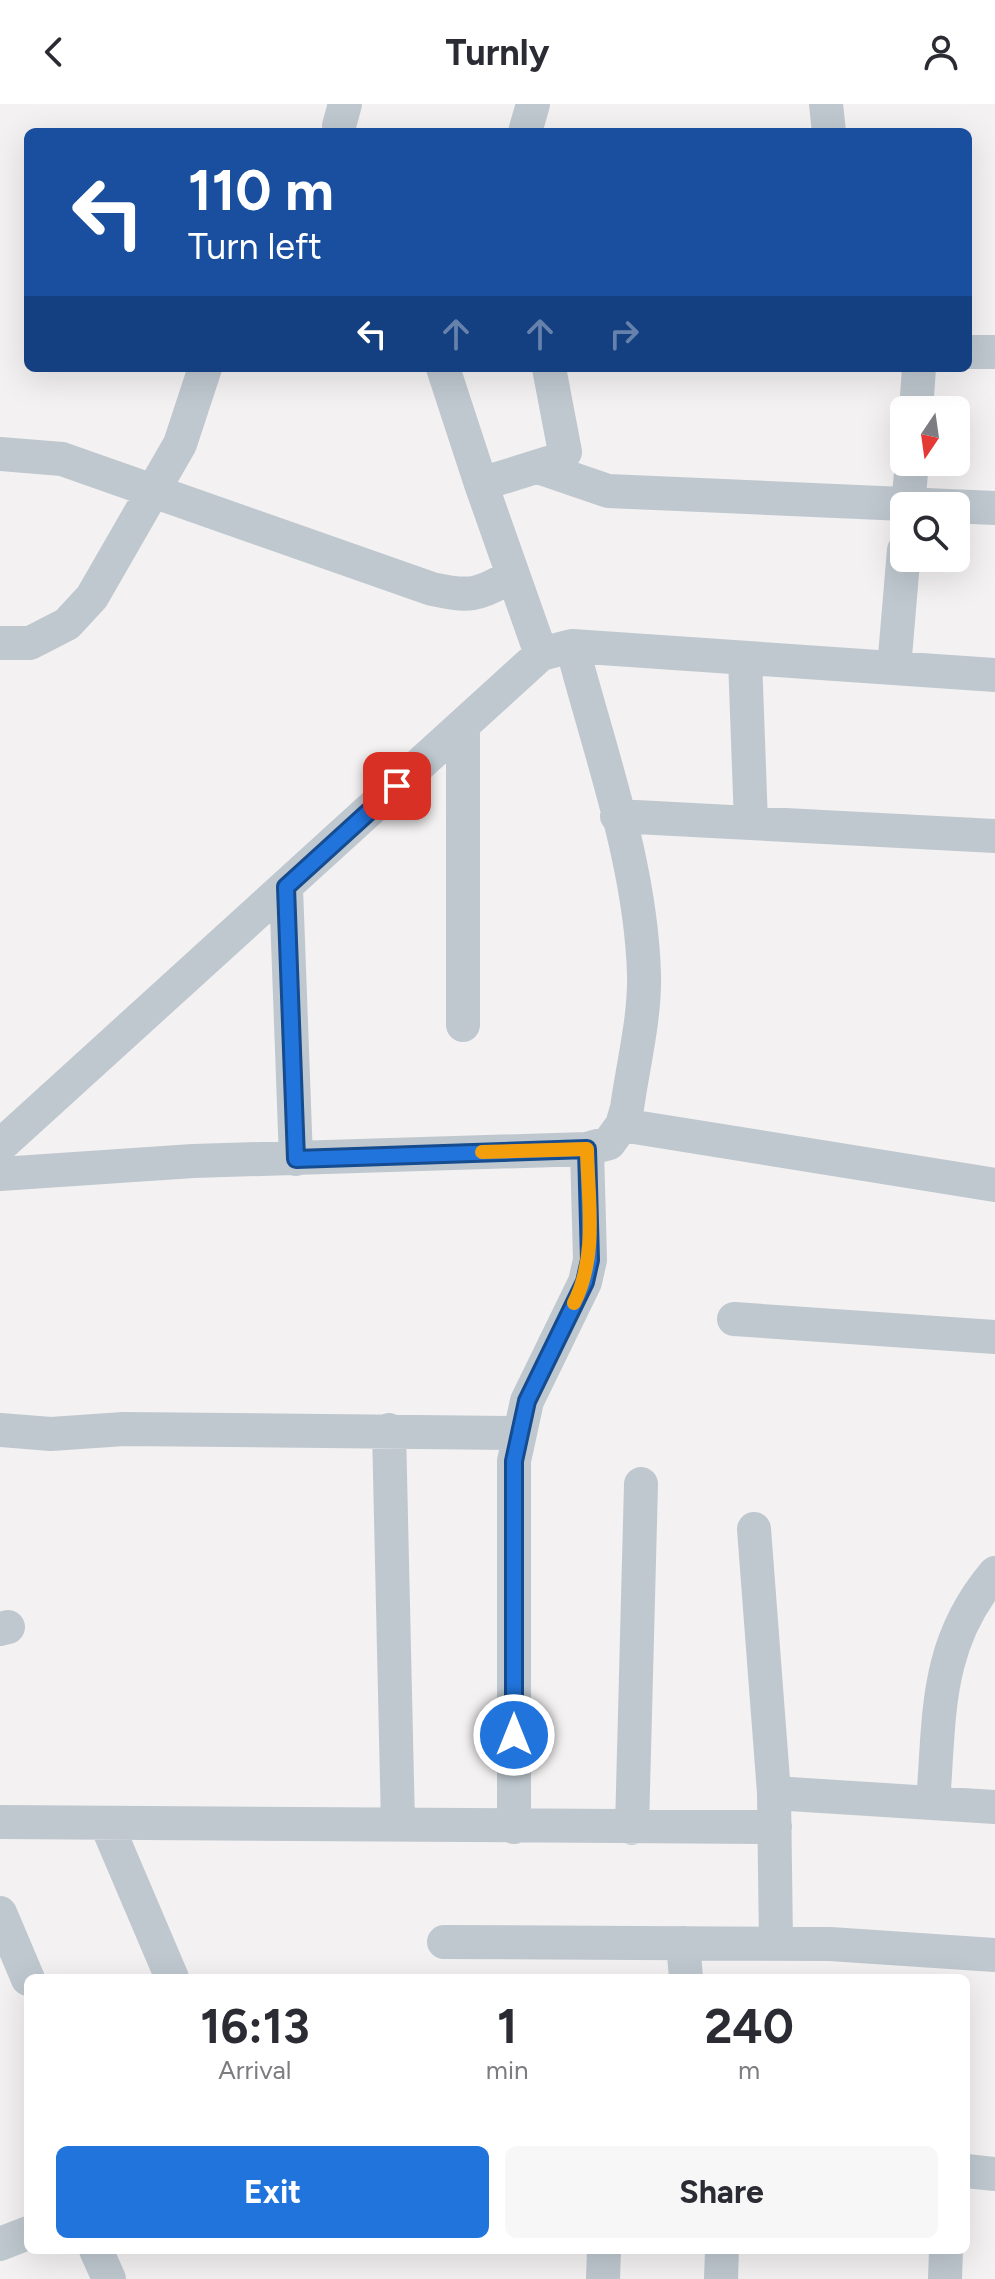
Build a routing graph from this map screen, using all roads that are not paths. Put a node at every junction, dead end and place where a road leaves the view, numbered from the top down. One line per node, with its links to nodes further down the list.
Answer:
1 (533, 104): 3 (street)
2 (826, 104): 4 (street)
3 (526, 128)
4 (829, 128)
5 (972, 352): 6 (street)
6 (995, 352)
7 (204, 372): 15 (street)
8 (444, 372): 14 (street)
9 (550, 372): 13 (street)
10 (919, 372): 11 (street)
11 (917, 396)
12 (0, 454): 15 (street)
13 (538, 467): 14 (street); 16 (street)
14 (481, 484): 20 (street)
15 (152, 491): 20 (street); 21 (street)
16 (890, 504)
17 (970, 507): 18 (street)
18 (995, 508)
19 (902, 572): 24 (street)
20 (511, 576): 22 (street)
21 (0, 643)
22 (557, 650): 23 (street); 26 (street); 27 (street)
23 (745, 658): 24 (street); 28 (street)
24 (894, 668): 25 (street)
25 (995, 675)
26 (463, 725): 30 (street); 31 (street)
27 (617, 816): 28 (street); 32 (street)
28 (751, 823): 29 (street)
29 (995, 836)
30 (286, 887): 33 (street); 35 (street)
31 (463, 1025)
32 (622, 1125): 34 (street); 37 (street)
33 (0, 1146)
34 (587, 1149): 35 (street); 42 (street)
35 (296, 1159): 36 (street)
36 (0, 1174)
37 (995, 1185)
38 (734, 1319): 39 (street)
39 (995, 1337)
40 (0, 1430): 41 (street)
41 (389, 1430): 42 (street); 51 (street)
42 (518, 1433): 52 (street)
43 (641, 1484): 53 (street)
44 (754, 1529): 48 (street)
45 (991, 1582): 46 (street)
46 (933, 1803): 47 (street); 48 (street)
47 (995, 1807)
48 (774, 1810): 53 (street); 57 (street)
49 (4, 1812): 50 (street)
50 (106, 1823): 51 (street); 60 (street)
51 (398, 1825): 52 (street)
52 (514, 1827): 53 (street)
53 (632, 1828)
54 (0, 1913): 59 (street)
55 (444, 1942): 56 (street)
56 (683, 1943): 57 (street); 61 (street)
57 (776, 1944): 58 (street)
58 (995, 1955)
59 (26, 1974)
60 (170, 1974)
61 (686, 1974)
62 (970, 2171): 63 (street)
63 (995, 2174)
64 (24, 2235): 65 (street)
65 (0, 2244)
66 (98, 2254): 70 (street)
67 (604, 2254): 71 (street)
68 (722, 2254): 72 (street)
69 (946, 2254): 73 (street)
70 (109, 2279)
71 (603, 2279)
72 (721, 2279)
73 (945, 2279)

